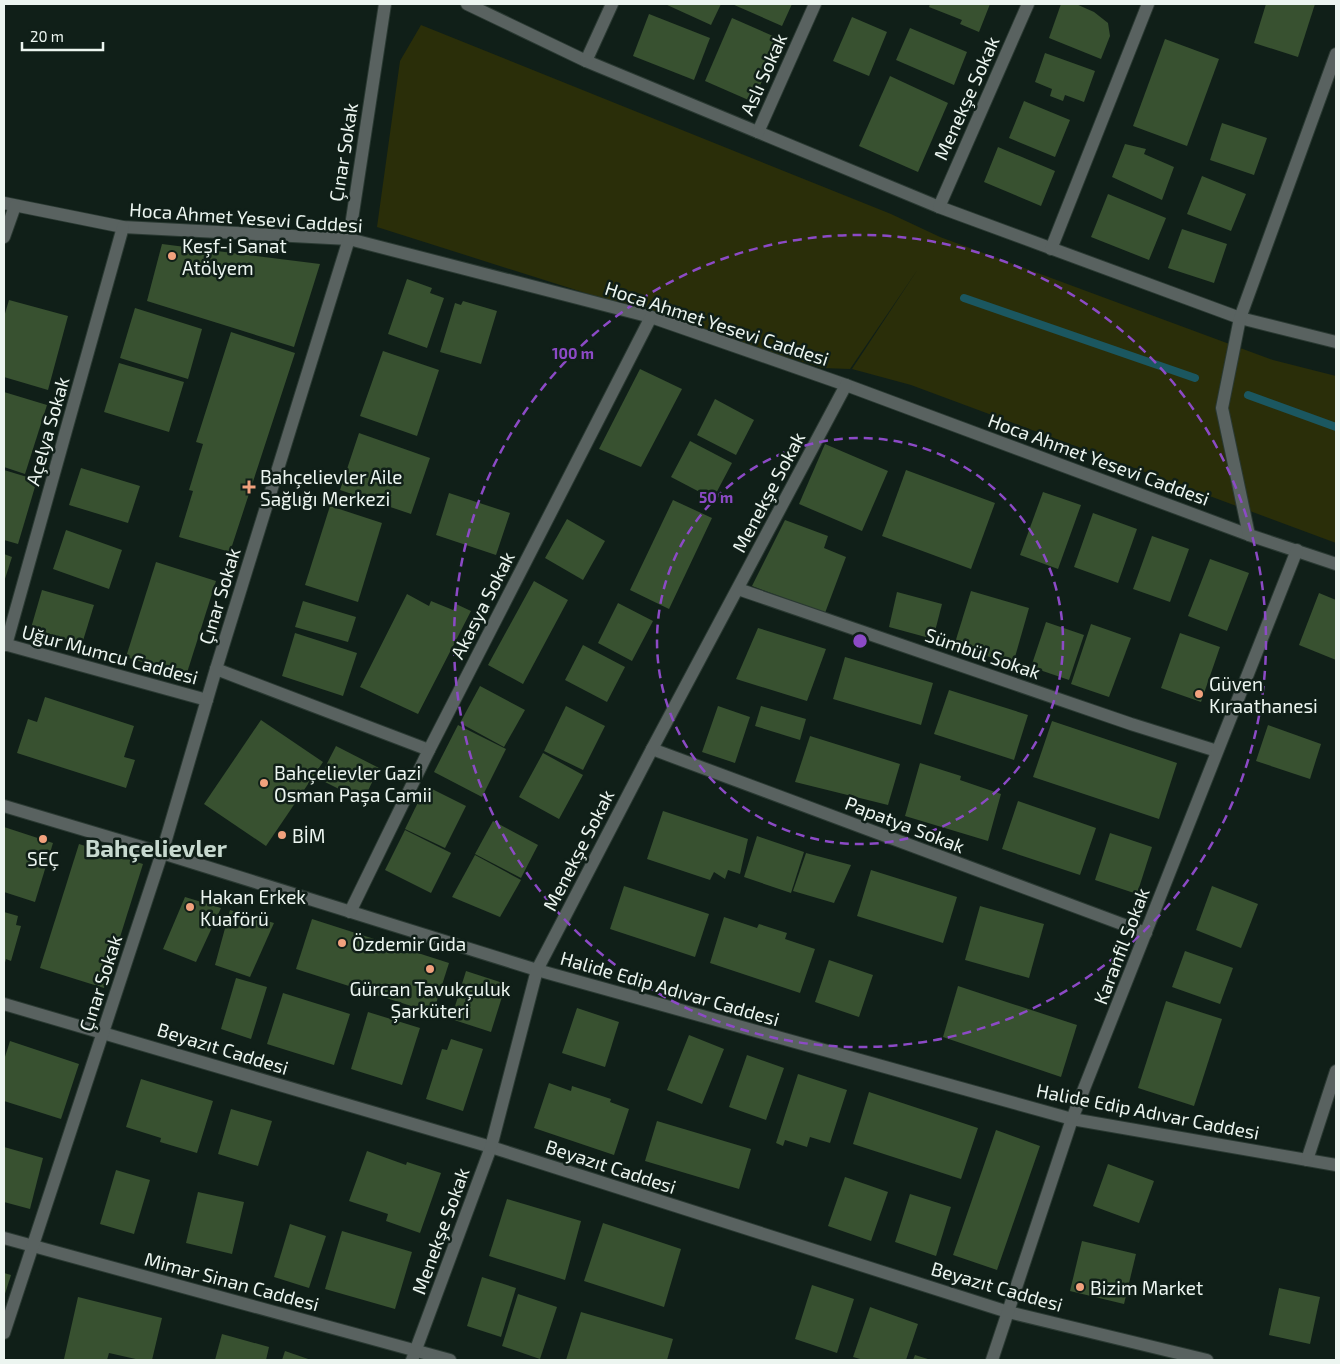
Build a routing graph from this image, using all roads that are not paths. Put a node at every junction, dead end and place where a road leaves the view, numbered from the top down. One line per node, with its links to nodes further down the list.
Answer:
1 (385, 4): 14 (street, Çınar Sokak)
2 (467, 4): 8 (street)
3 (612, 4): 8 (street)
4 (815, 4): 9 (street, Aslı Sokak)
5 (1028, 4): 11 (street, Menekşe Sokak)
6 (1148, 4): 15 (street)
7 (1336, 54): 17 (street)
8 (586, 61): 9 (street)
9 (758, 132): 11 (street)
10 (9, 204): 12 (street, Hoca Ahmet Yesevi Caddesi); 13 (street)
11 (939, 207): 15 (street)
12 (123, 227): 14 (street, Hoca Ahmet Yesevi Caddesi); 24 (street, Açelya Sokak)
13 (4, 237)
14 (349, 239): 16 (street, Hoca Ahmet Yesevi Caddesi); 25 (street, Çınar Sokak)
15 (1051, 249): 17 (street)
16 (651, 317): 19 (street, Hoca Ahmet Yesevi Caddesi); 28 (street, Akasya Sokak)
17 (1240, 318): 18 (street); 20 (street)
18 (1336, 342)
19 (846, 385): 20 (street, Hoca Ahmet Yesevi Caddesi); 23 (street, Menekşe Sokak)
20 (1249, 535): 21 (street, Hoca Ahmet Yesevi Caddesi)
21 (1296, 550): 22 (street, Hoca Ahmet Yesevi Caddesi); 29 (street, Karanfil Sokak)
22 (1336, 564)
23 (738, 588): 27 (street, Menekşe Sokak); 29 (street, Sümbül Sokak)
24 (5, 645): 26 (street, Uğur Mumcu Caddesi)
25 (216, 670): 26 (street, Çınar Sokak); 28 (street)
26 (207, 700): 31 (street, Çınar Sokak)
27 (652, 748): 33 (street, Papatya Sokak); 34 (street, Menekşe Sokak)
28 (429, 750): 32 (street, Akasya Sokak)
29 (1217, 751): 33 (street, Karanfil Sokak)
30 (4, 806): 31 (street, Halide Edip Adıvar Caddesi)
31 (162, 853): 32 (street, Halide Edip Adıvar Caddesi); 36 (street, Çınar Sokak)
32 (350, 912): 34 (street, Halide Edip Adıvar Caddesi)
33 (1146, 933): 38 (street, Karanfil Sokak)
34 (537, 970): 38 (street, Halide Edip Adıvar Caddesi); 39 (street, Menekşe Sokak)
35 (4, 1004): 36 (street, Beyazıt Caddesi)
36 (103, 1032): 39 (street, Beyazıt Caddesi); 43 (street, Çınar Sokak)
37 (1336, 1071): 40 (street)
38 (1072, 1119): 40 (street, Halide Edip Adıvar Caddesi); 44 (street, Karanfil Sokak)
39 (491, 1148): 44 (street, Beyazıt Caddesi); 46 (street, Menekşe Sokak)
40 (1307, 1160): 41 (street, Halide Edip Adıvar Caddesi)
41 (1336, 1165)
42 (4, 1238): 43 (street, Mimar Sinan Caddesi)
43 (32, 1246): 45 (street, Çınar Sokak); 46 (street, Mimar Sinan Caddesi)
44 (1008, 1312): 48 (street, Karanfil Sokak); 49 (street, Beyazıt Caddesi)
45 (4, 1333)
46 (414, 1355): 47 (street, Mimar Sinan Caddesi)
47 (450, 1360)
48 (992, 1360)
49 (1207, 1360)

